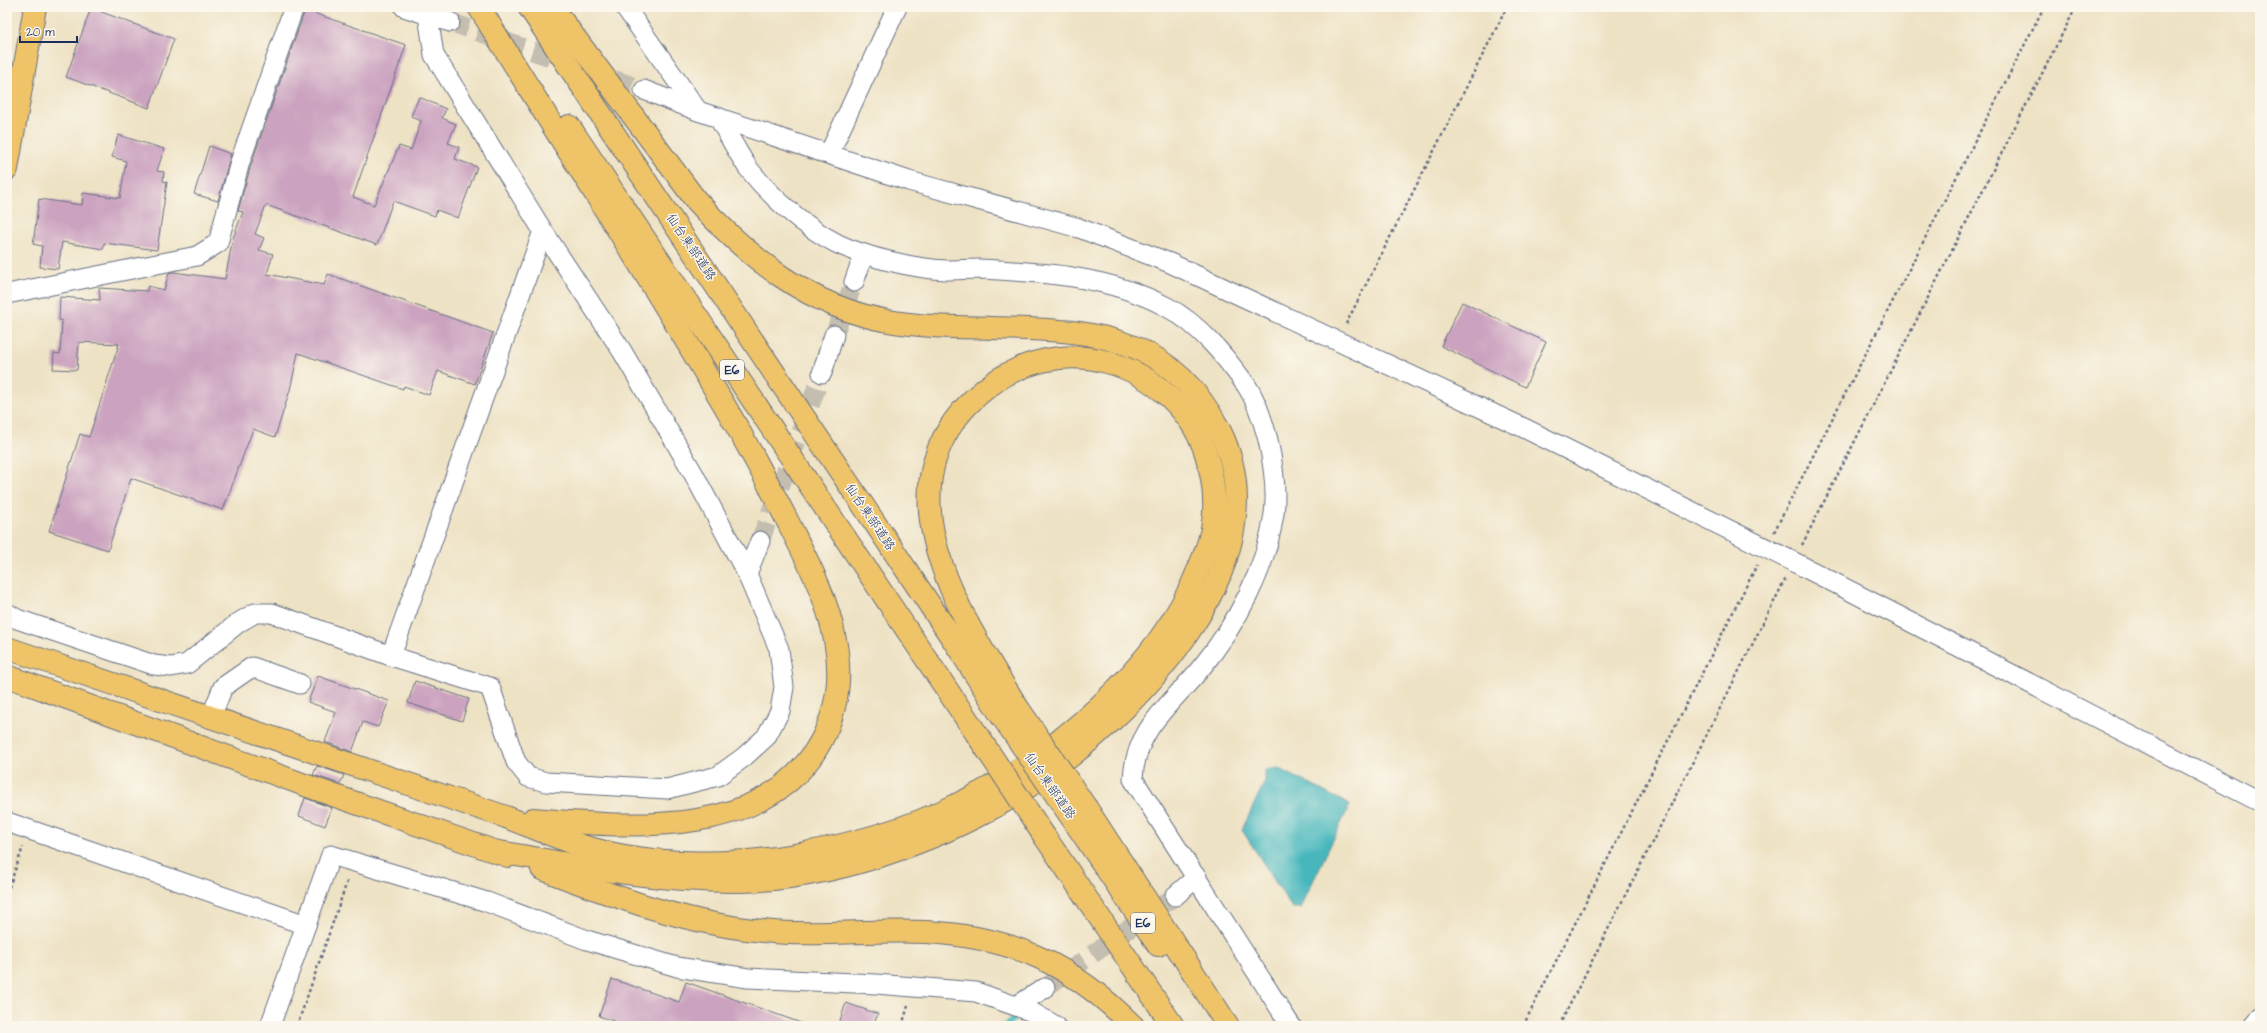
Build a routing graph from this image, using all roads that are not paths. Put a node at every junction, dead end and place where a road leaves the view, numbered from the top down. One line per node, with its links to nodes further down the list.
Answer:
1 (35, 7): 16 (main road)
2 (294, 7): 20 (street)
3 (404, 7): 10 (street)
4 (479, 7): 34 (main road)
5 (489, 7): 46 (main road, E6, bridge)
6 (528, 7): 30 (main road, 仙台東部道路 / E6)
7 (552, 7): 36 (main road)
8 (625, 7): 13 (street)
9 (897, 7): 15 (street)
10 (428, 15): 11 (street); 17 (street)
11 (450, 22)
12 (644, 90): 13 (street)
13 (698, 110): 14 (street)
14 (718, 117): 15 (street); 18 (street)
15 (829, 154): 32 (street)
16 (7, 169)
17 (543, 231): 24 (street); 27 (street)
18 (864, 254): 19 (street); 37 (street)
19 (854, 282)
20 (7, 294)
21 (834, 335): 22 (street)
22 (822, 372)
23 (760, 541): 24 (street)
24 (747, 574): 27 (street)
25 (7, 613): 27 (street)
26 (7, 648): 31 (main road)
27 (391, 656)
28 (7, 676): 36 (main road)
29 (300, 684): 31 (street)
30 (1008, 710): 33 (main road, 仙台東部道路 / E6, bridge); 34 (main road)
31 (211, 717): 34 (main road)
32 (2260, 802)
33 (1080, 815): 47 (main road, 仙台東部道路 / E6); 48 (main road)
34 (506, 817)
35 (7, 822): 39 (street)
36 (494, 851): 45 (main road)
37 (1197, 877): 38 (street); 49 (street)
38 (1175, 896)
39 (306, 925): 41 (street); 43 (street)
40 (1045, 988): 41 (street)
41 (1016, 1006): 44 (street)
42 (2260, 1018): 50 (street)
43 (270, 1026)
44 (1056, 1026)
45 (1132, 1026)
46 (1173, 1026)
47 (1213, 1026)
48 (1228, 1026)
49 (1291, 1026)
50 (2253, 1026)

